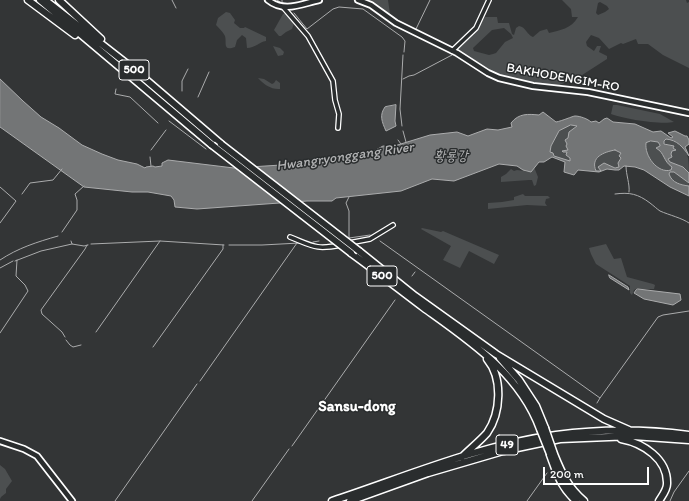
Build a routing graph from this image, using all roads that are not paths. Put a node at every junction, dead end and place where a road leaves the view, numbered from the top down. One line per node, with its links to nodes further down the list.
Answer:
1 (28, 0): 11 (highway)
2 (40, 0): 11 (highway, 500)
3 (45, 0): 12 (highway, 500)
4 (59, 0): 12 (highway)
5 (268, 0): 9 (street)
6 (319, 0): 9 (street)
7 (358, 0): 10 (street, BAKHODENGIM-RO)
8 (488, 0): 10 (street)
9 (282, 7): 14 (street)
10 (452, 51): 13 (street, BAKHODENGIM-RO)
11 (106, 56): 17 (highway, 500, bridge)
12 (131, 68): 17 (highway, 500, bridge)
13 (689, 113)
14 (338, 128)
15 (393, 225): 16 (street)
16 (290, 237)
17 (414, 297): 18 (highway, 500); 18 (highway, 500)
18 (457, 328): 19 (highway); 20 (highway)
19 (478, 348): 21 (highway); 28 (highway)
20 (496, 354): 21 (highway); 22 (highway)
21 (543, 429): 27 (highway, bridge)
22 (630, 430): 23 (highway, 49); 28 (highway, 49)
23 (689, 435)
24 (594, 438): 25 (highway, 49); 31 (highway, 49); 34 (highway)
25 (689, 440)
26 (0, 441): 29 (street)
27 (552, 454): 32 (highway); 33 (highway)
28 (462, 457): 30 (highway, 49)
29 (72, 501)
30 (332, 501)
31 (350, 501)
32 (576, 501)
33 (584, 501)
34 (659, 501)

